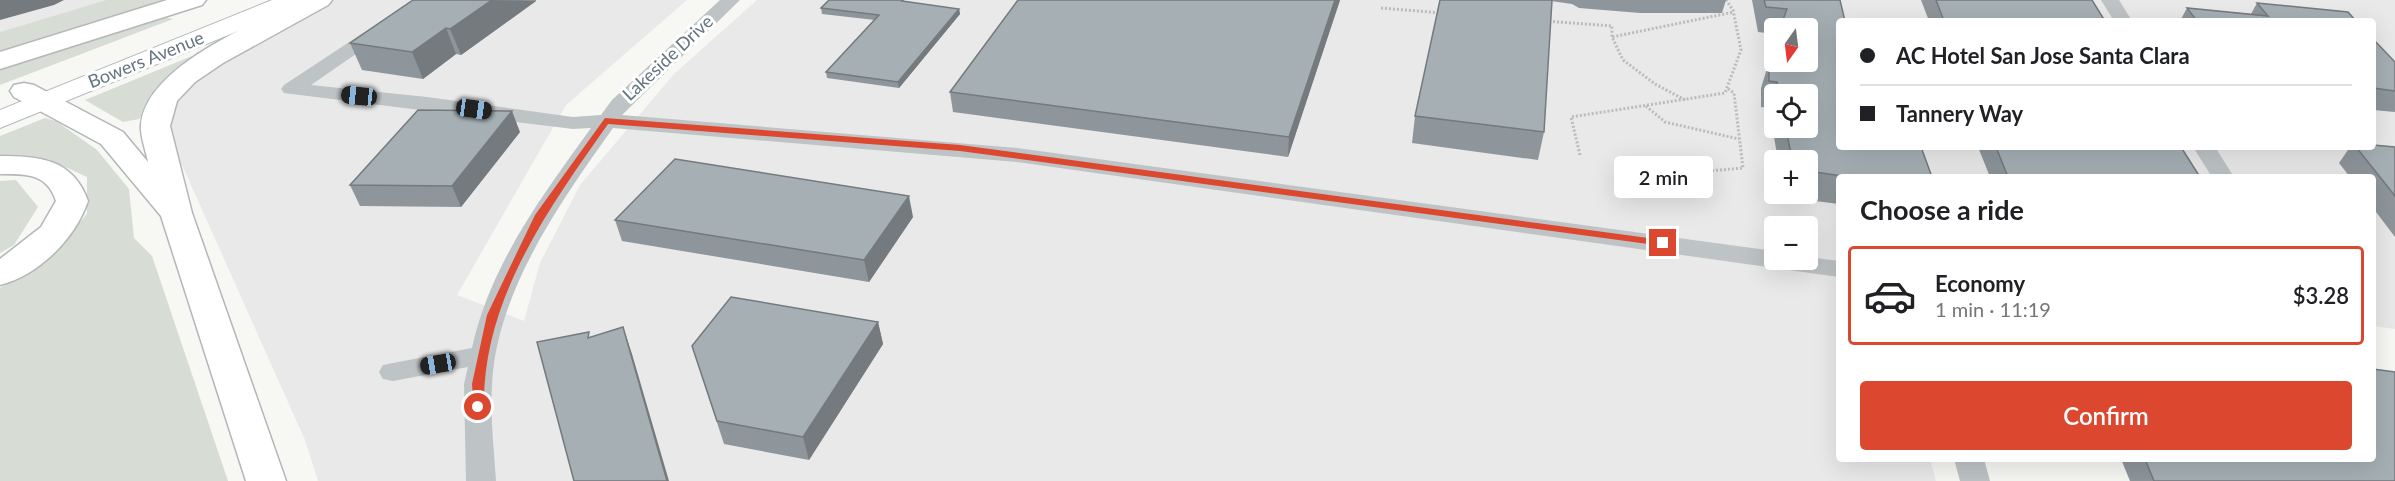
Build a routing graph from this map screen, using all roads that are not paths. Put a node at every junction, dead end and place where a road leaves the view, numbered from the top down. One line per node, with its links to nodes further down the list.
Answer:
1 (193, 0): 9 (highway)
2 (251, 0): 10 (main road, Bowers Avenue)
3 (293, 0): 10 (main road, Bowers Avenue)
4 (319, 0): 16 (highway)
5 (425, 0): 12 (street)
6 (731, 0): 12 (street, Lakeside Drive)
7 (2110, 0): 8 (street)
8 (2121, 18)
9 (0, 61)
10 (23, 97): 11 (main road, Bowers Avenue); 16 (highway)
11 (0, 120)
12 (605, 121): 17 (street); 21 (street, Lakeside Drive)
13 (2206, 150): 15 (street)
14 (0, 165): 20 (highway)
15 (2221, 174)
16 (176, 213): 24 (highway)
17 (1764, 258)
18 (1818, 265): 19 (street)
19 (1836, 268)
20 (0, 274)
21 (484, 355): 22 (street); 25 (street, Lakeside Drive)
22 (393, 372)
23 (1970, 462): 26 (street)
24 (267, 481)
25 (482, 481)
26 (1975, 481)

